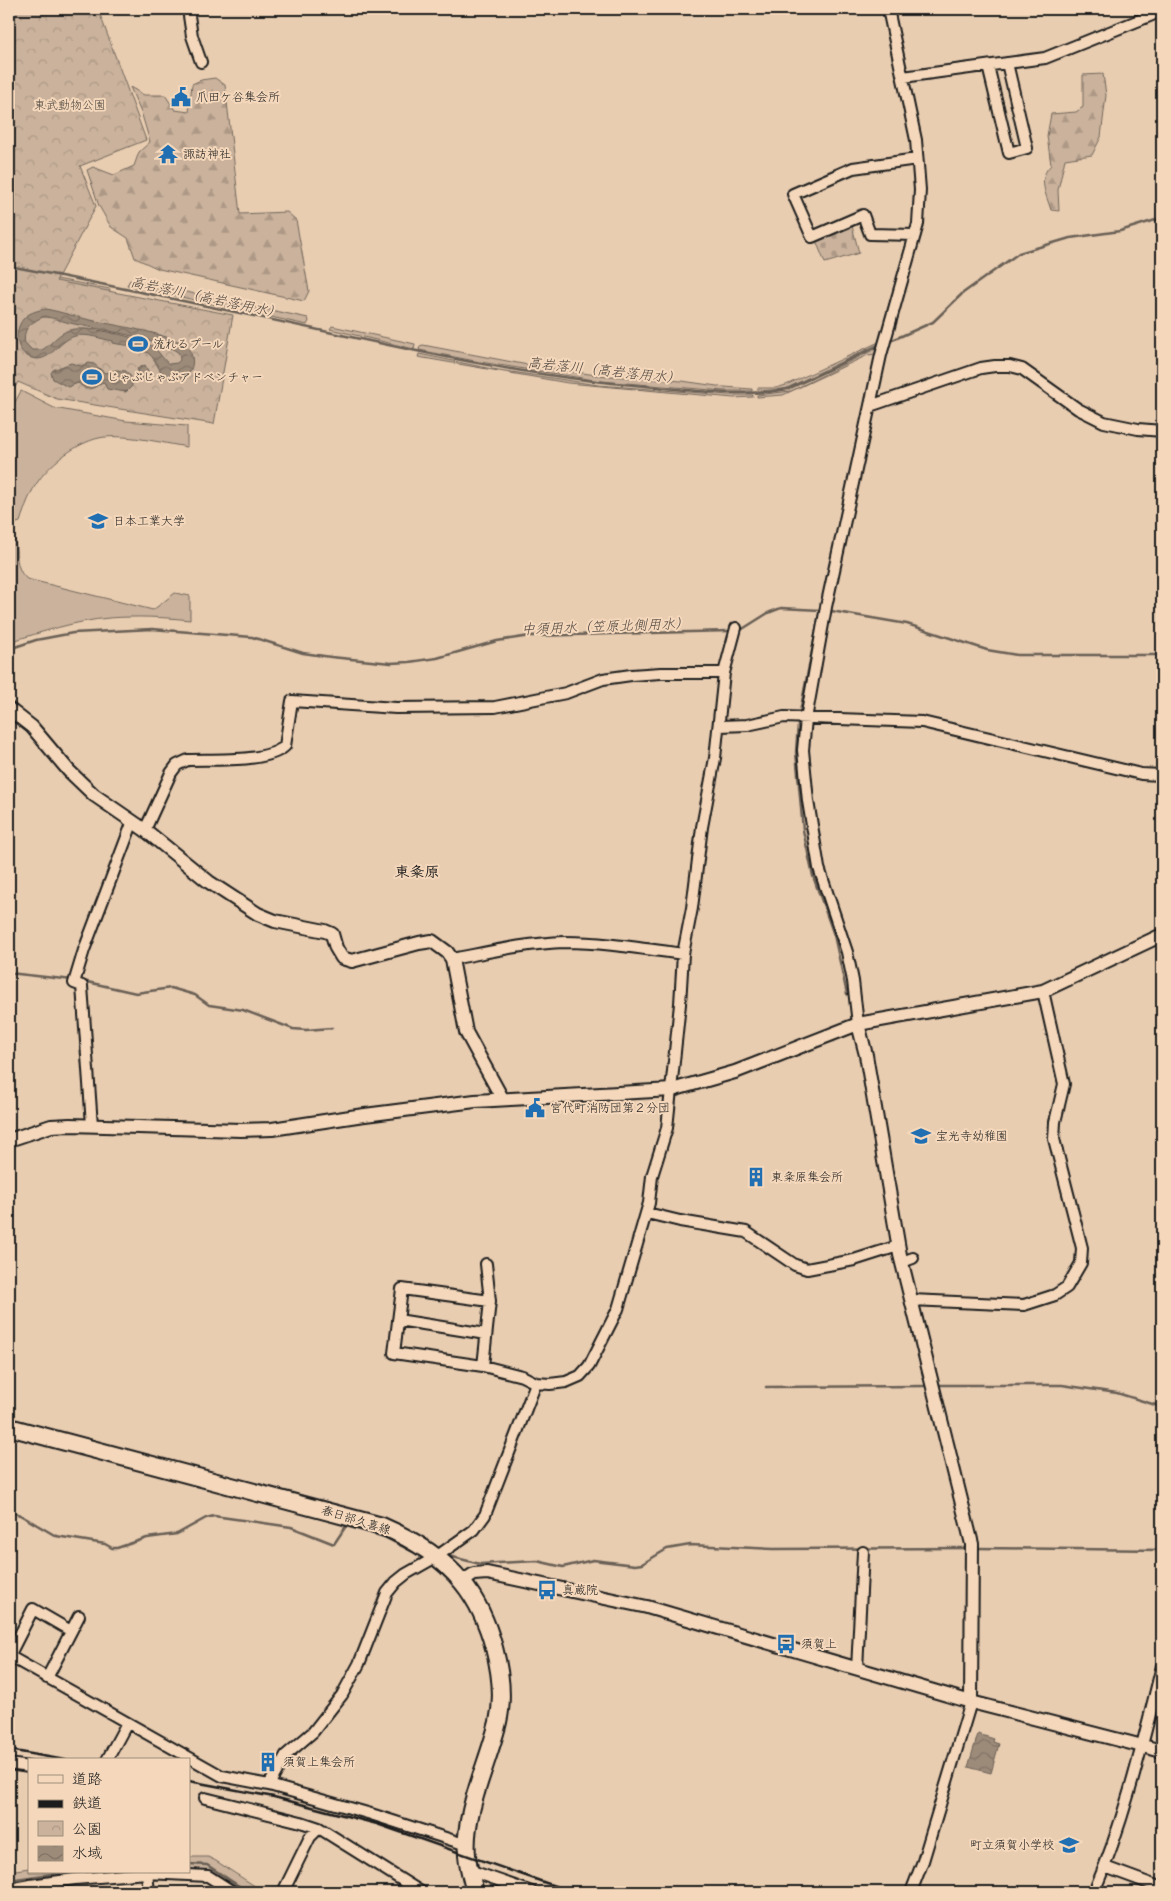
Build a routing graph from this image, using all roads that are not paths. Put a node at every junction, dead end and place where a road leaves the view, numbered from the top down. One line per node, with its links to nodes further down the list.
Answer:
1 (188, 9): 4 (street)
2 (888, 9): 7 (street)
3 (1156, 10): 5 (street)
4 (201, 62)
5 (1007, 63): 6 (street); 6 (street)
6 (988, 66): 7 (street)
7 (903, 77): 8 (street)
8 (917, 159): 9 (street); 9 (street)
9 (915, 235): 10 (street)
10 (870, 406): 11 (street); 15 (street)
11 (1162, 431)
12 (736, 628): 13 (street)
13 (724, 673): 16 (street); 19 (street)
14 (9, 709): 18 (street)
15 (806, 719): 16 (street); 17 (street); 24 (street)
16 (720, 726): 21 (street)
17 (1162, 775)
18 (133, 821): 19 (street); 27 (street)
19 (145, 830): 22 (street)
20 (1162, 935): 23 (street)
21 (683, 954): 22 (street); 25 (street)
22 (452, 959): 26 (street)
23 (1043, 991): 24 (street); 32 (street)
24 (858, 1024): 25 (street); 30 (street)
25 (672, 1090): 26 (street); 29 (street)
26 (502, 1098): 27 (street)
27 (92, 1125): 28 (street)
28 (9, 1140)
29 (647, 1213): 30 (street); 37 (street)
30 (898, 1246): 32 (street)
31 (486, 1264): 33 (street)
32 (911, 1300): 48 (street)
33 (490, 1301): 34 (street); 35 (street)
34 (398, 1320): 35 (street); 36 (street)
35 (486, 1334): 36 (street)
36 (484, 1366): 37 (street)
37 (536, 1383): 40 (street)
38 (9, 1427): 40 (main road, 春日部久喜線)
39 (863, 1552): 46 (street)
40 (436, 1557): 41 (main road, 春日部久喜線); 57 (street)
41 (462, 1582): 46 (street); 60 (main road, 春日部久喜線)
42 (80, 1616): 43 (street)
43 (72, 1632): 44 (street); 47 (street)
44 (9, 1656): 47 (street)
45 (1162, 1666): 50 (street)
46 (857, 1669): 48 (street)
47 (48, 1678): 49 (street)
48 (972, 1702): 50 (street); 75 (street)
49 (127, 1723): 52 (street); 53 (street)
50 (1142, 1746): 51 (street); 61 (street)
51 (1162, 1751)
52 (108, 1758)
53 (190, 1758)
54 (190, 1758): 57 (street)
55 (9, 1764): 56 (street)
56 (28, 1767)
57 (269, 1785): 60 (street)
58 (205, 1798): 59 (street)
59 (319, 1828): 71 (street); 72 (street)
60 (467, 1846): 62 (main road, 春日部久喜線)
61 (1105, 1867): 66 (street); 76 (street)
62 (468, 1870): 73 (main road, 春日部久喜線); 74 (street)
63 (135, 1874): 68 (street)
64 (147, 1874): 69 (street)
65 (167, 1874): 70 (street)
66 (1162, 1888)
67 (9, 1889): 68 (street)
68 (31, 1889)
69 (149, 1892)
70 (233, 1892)
71 (283, 1892)
72 (421, 1892)
73 (475, 1892)
74 (532, 1892)
75 (911, 1892)
76 (1094, 1892)

